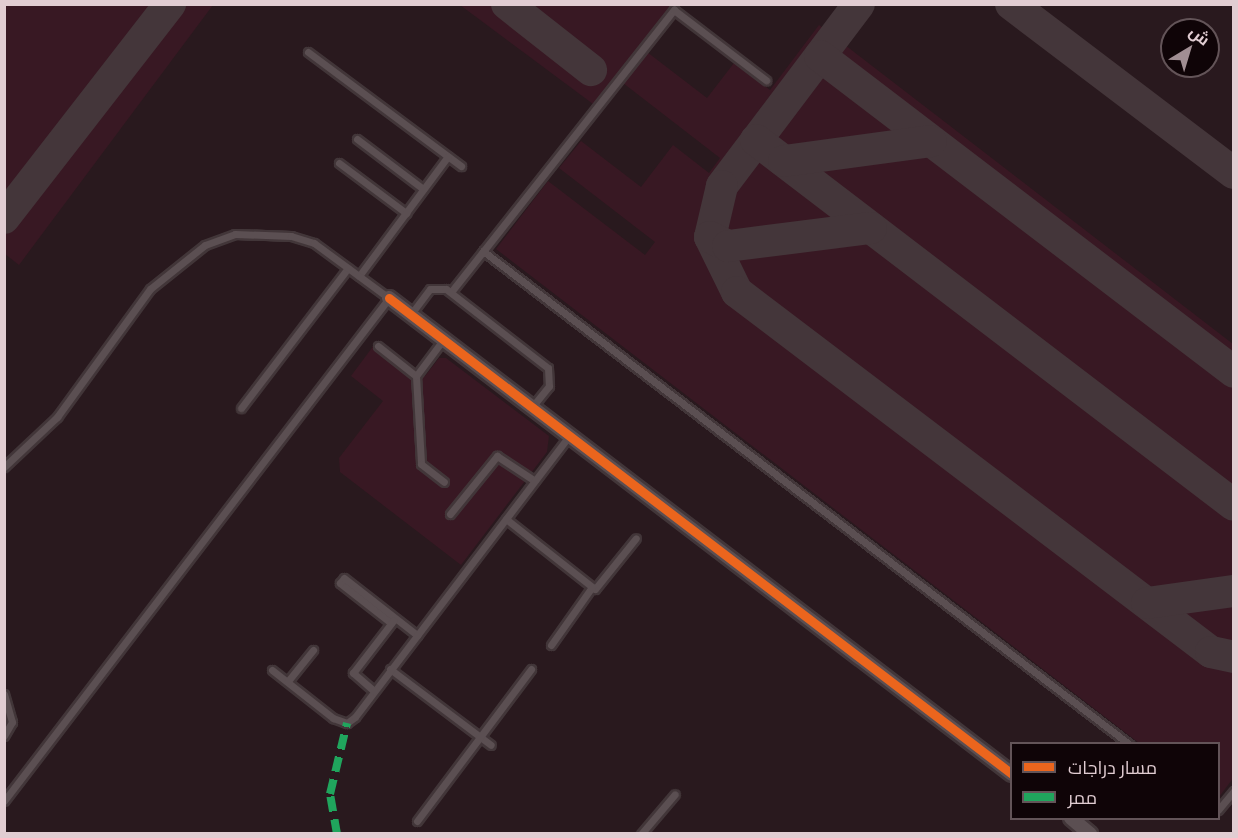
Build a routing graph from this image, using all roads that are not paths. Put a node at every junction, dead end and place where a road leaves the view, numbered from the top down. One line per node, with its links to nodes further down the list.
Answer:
1 (308, 52): 4 (lane)
2 (766, 81): 9 (lane)
3 (357, 139): 7 (lane)
4 (448, 156): 6 (lane); 7 (lane)
5 (339, 163): 8 (lane)
6 (461, 166)
7 (423, 189): 8 (lane)
8 (406, 213): 11 (lane)
9 (483, 251): 12 (lane); 40 (lane)
10 (348, 268): 11 (lane); 19 (lane); 21 (lane)
11 (359, 276): 13 (lane)
12 (451, 292): 14 (lane); 18 (lane)
13 (389, 298): 14 (street); 45 (lane)
14 (411, 314): 15 (street)
15 (444, 339): 17 (lane); 18 (street)
16 (378, 346): 17 (lane)
17 (416, 376): 23 (lane)
18 (532, 407): 20 (street)
19 (242, 408)
20 (569, 436): 22 (lane); 42 (street)
21 (4, 467)
22 (535, 480): 24 (lane); 25 (lane)
23 (444, 482)
24 (450, 514)
25 (506, 519): 27 (lane); 29 (lane)
26 (636, 538): 27 (lane)
27 (592, 587): 30 (lane)
28 (393, 620): 28 (lane); 29 (lane); 36 (lane)
29 (417, 635): 33 (lane)
30 (551, 645)
31 (313, 650): 35 (lane)
32 (272, 669): 35 (lane)
33 (390, 669): 36 (lane); 39 (lane)
34 (531, 669): 39 (lane)
35 (288, 681): 36 (lane)
36 (374, 691)
37 (4, 694): 38 (lane)
38 (4, 736)
39 (481, 738): 41 (lane); 48 (lane)
40 (1126, 742)
41 (491, 745)
42 (1010, 773)
43 (1233, 791): 46 (lane)
44 (675, 794): 49 (lane)
45 (4, 801)
46 (1220, 807)
47 (1072, 820): 50 (street)
48 (417, 821)
49 (641, 834)
50 (1090, 834)

